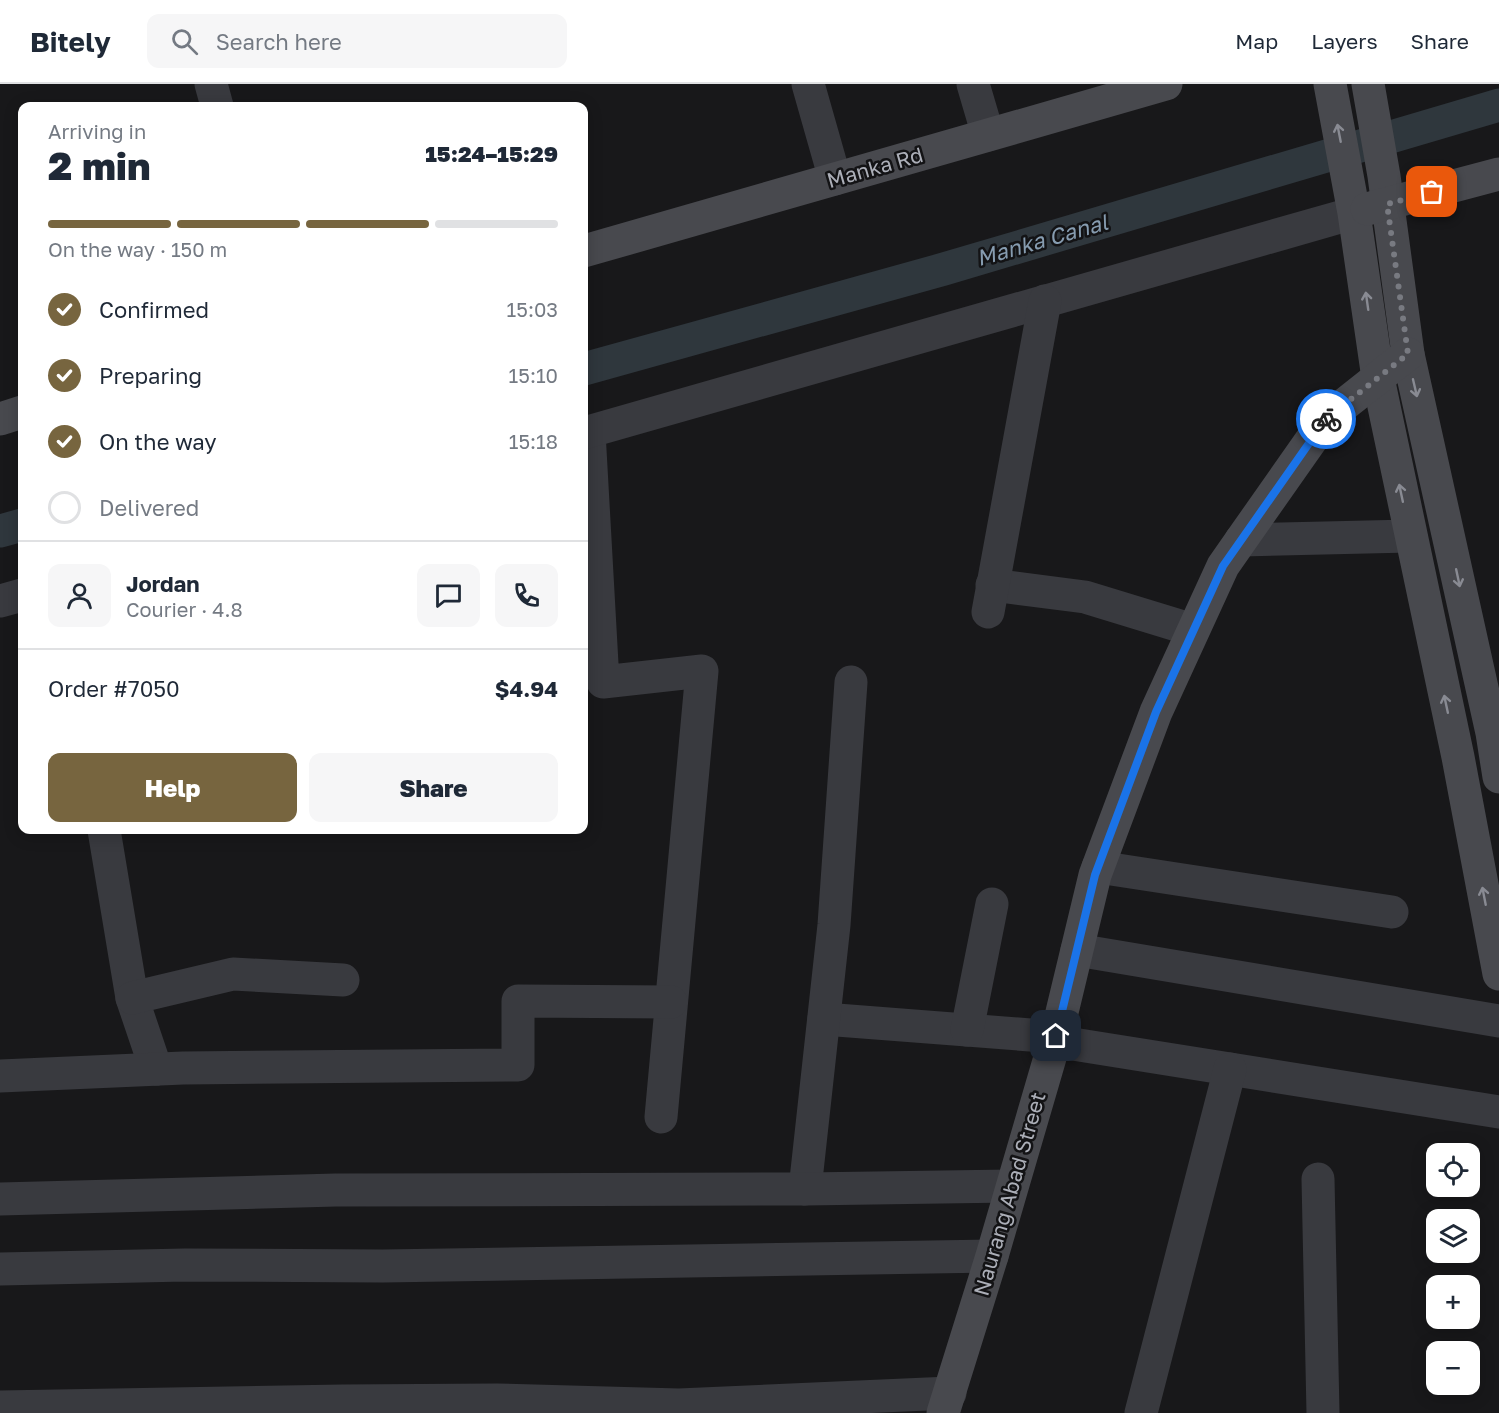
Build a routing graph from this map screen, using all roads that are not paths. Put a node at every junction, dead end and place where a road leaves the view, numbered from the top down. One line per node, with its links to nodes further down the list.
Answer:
1 (211, 84): 7 (street)
2 (808, 84): 10 (street)
3 (972, 84): 8 (street)
4 (1166, 84): 8 (main road, Manka Rd)
5 (1330, 84): 12 (main road, one-way to 5)
6 (1368, 84): 11 (main road)
7 (216, 102)
8 (988, 135): 10 (main road, Manka Rd)
9 (1499, 174): 11 (main road)
10 (835, 179): 13 (main road, Manka Rd)
11 (1386, 190): 12 (main road); 15 (main road)
12 (1352, 197): 14 (street); 16 (main road, one-way to 12)
13 (588, 250)
14 (1045, 301): 19 (street); 25 (street)
15 (1408, 354): 16 (main road, Naurang Abad Street); 27 (main road, one-way to 27)
16 (1378, 378): 21 (main road, one-way to 16); 22 (main road, Naurang Abad Street)
17 (18, 413): 18 (main road)
18 (0, 418)
19 (588, 432)
20 (588, 462): 37 (street)
21 (1410, 536): 22 (street); 34 (main road, one-way to 21)
22 (1241, 540): 25 (main road, Naurang Abad Street)
23 (18, 596): 24 (street)
24 (0, 601)
25 (1193, 630): 30 (main road, Naurang Abad Street)
26 (851, 682): 38 (street)
27 (1495, 734): 28 (main road)
28 (1499, 777)
29 (105, 834): 36 (street)
30 (1098, 867): 32 (street); 33 (main road, Naurang Abad Street)
31 (992, 904): 40 (street)
32 (1392, 912)
33 (1077, 950): 39 (street); 41 (main road, Naurang Abad Street)
34 (1499, 974)
35 (343, 980): 36 (street)
36 (132, 998): 42 (street)
37 (672, 1002): 42 (street); 46 (street)
38 (824, 1019): 40 (street); 49 (street)
39 (1499, 1021)
40 (967, 1030): 41 (street)
41 (1055, 1039): 43 (street); 48 (main road, Naurang Abad Street)
42 (156, 1069): 44 (street)
43 (1230, 1070): 45 (street); 54 (street)
44 (0, 1076)
45 (1499, 1112)
46 (661, 1117)
47 (1318, 1179): 56 (street)
48 (1011, 1186): 49 (street); 51 (main road, Naurang Abad Street)
49 (805, 1189): 50 (street)
50 (0, 1199)
51 (992, 1256): 52 (street); 53 (main road, Naurang Abad Street)
52 (0, 1269)
53 (947, 1403): 55 (street)
54 (1151, 1406)
55 (0, 1407)
56 (1323, 1413)

